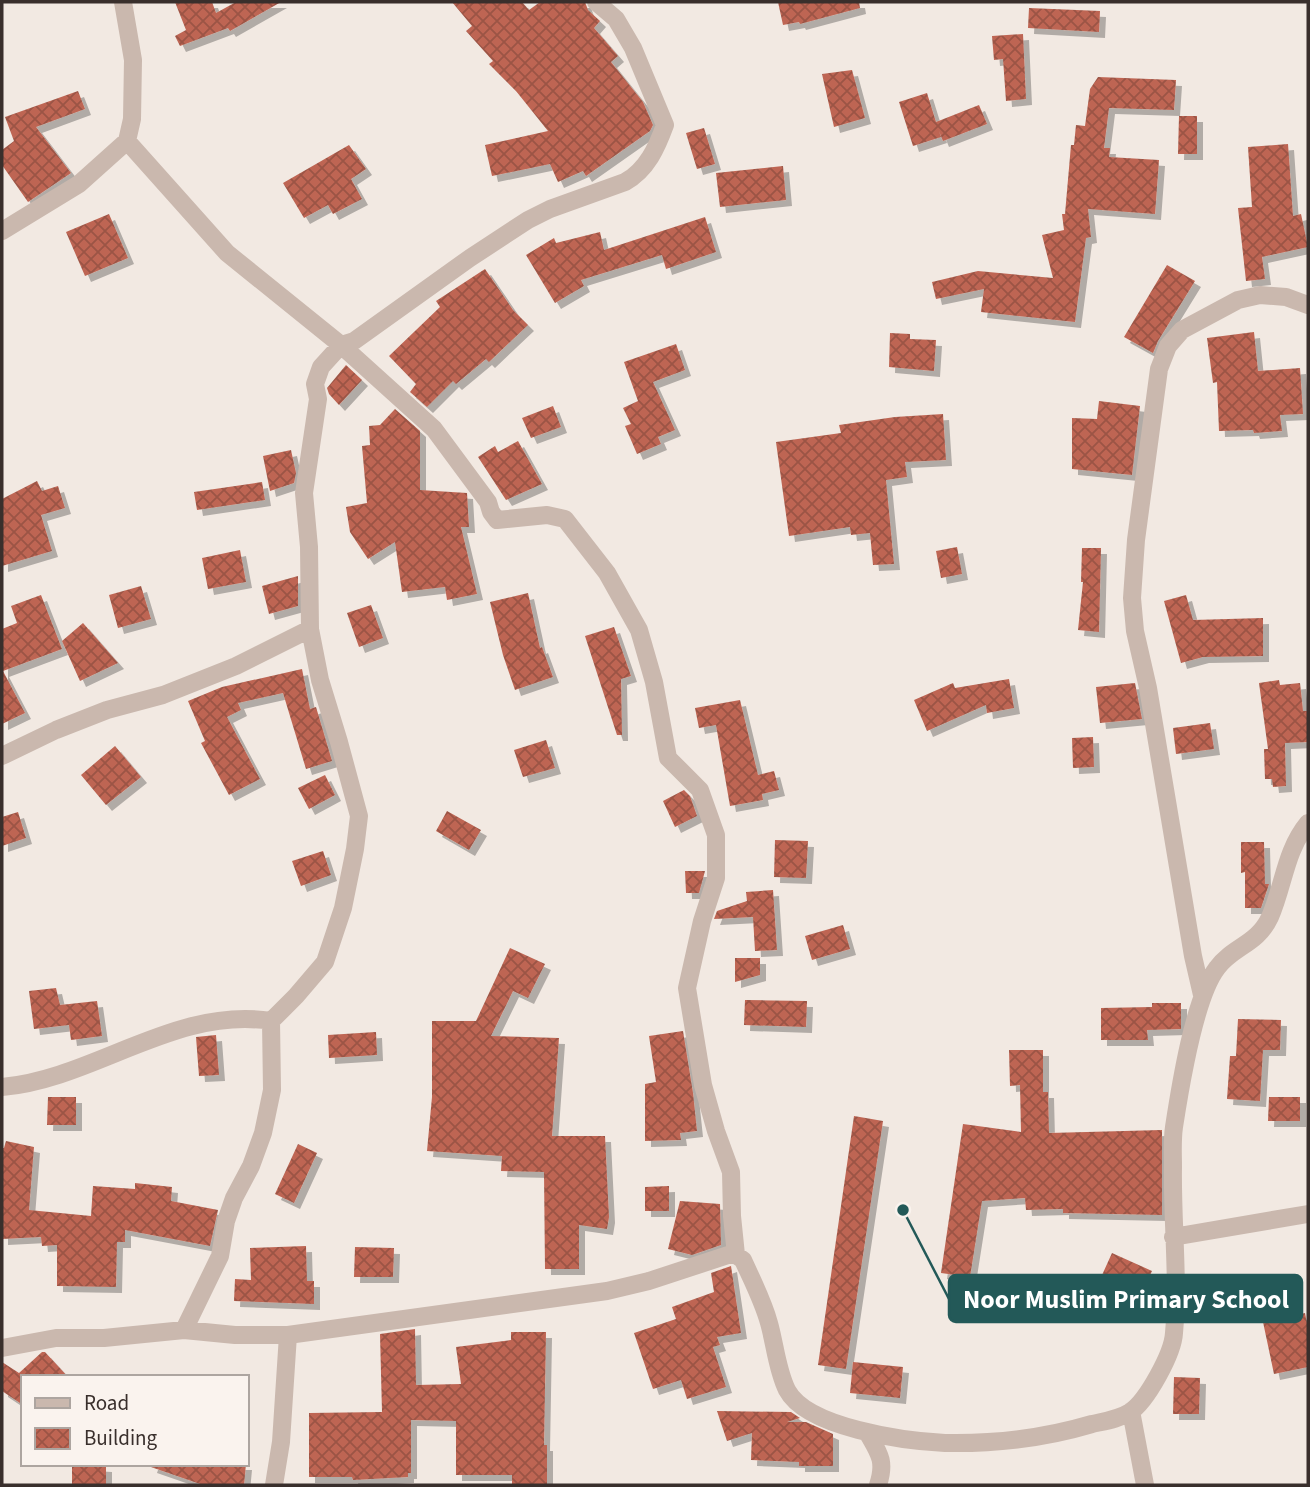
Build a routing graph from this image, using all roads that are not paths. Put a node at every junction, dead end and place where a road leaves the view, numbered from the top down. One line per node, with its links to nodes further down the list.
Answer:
1 (122, 2): 3 (street)
2 (596, 2): 6 (street)
3 (127, 141): 4 (street); 6 (street)
4 (2, 231)
5 (1308, 305): 10 (street)
6 (341, 345): 7 (street); 15 (street)
7 (310, 629): 8 (street); 11 (street)
8 (2, 756)
9 (1308, 823): 10 (street)
10 (1202, 995): 14 (street)
11 (271, 1021): 12 (street); 16 (street)
12 (2, 1087)
13 (1308, 1214): 14 (street)
14 (1173, 1237): 19 (street)
15 (736, 1255): 17 (street); 20 (street)
16 (184, 1330): 17 (street); 18 (street)
17 (288, 1335): 21 (street)
18 (2, 1348)
19 (1131, 1411): 20 (street); 23 (street)
20 (867, 1432): 22 (street)
21 (274, 1485)
22 (878, 1485)
23 (1145, 1485)

